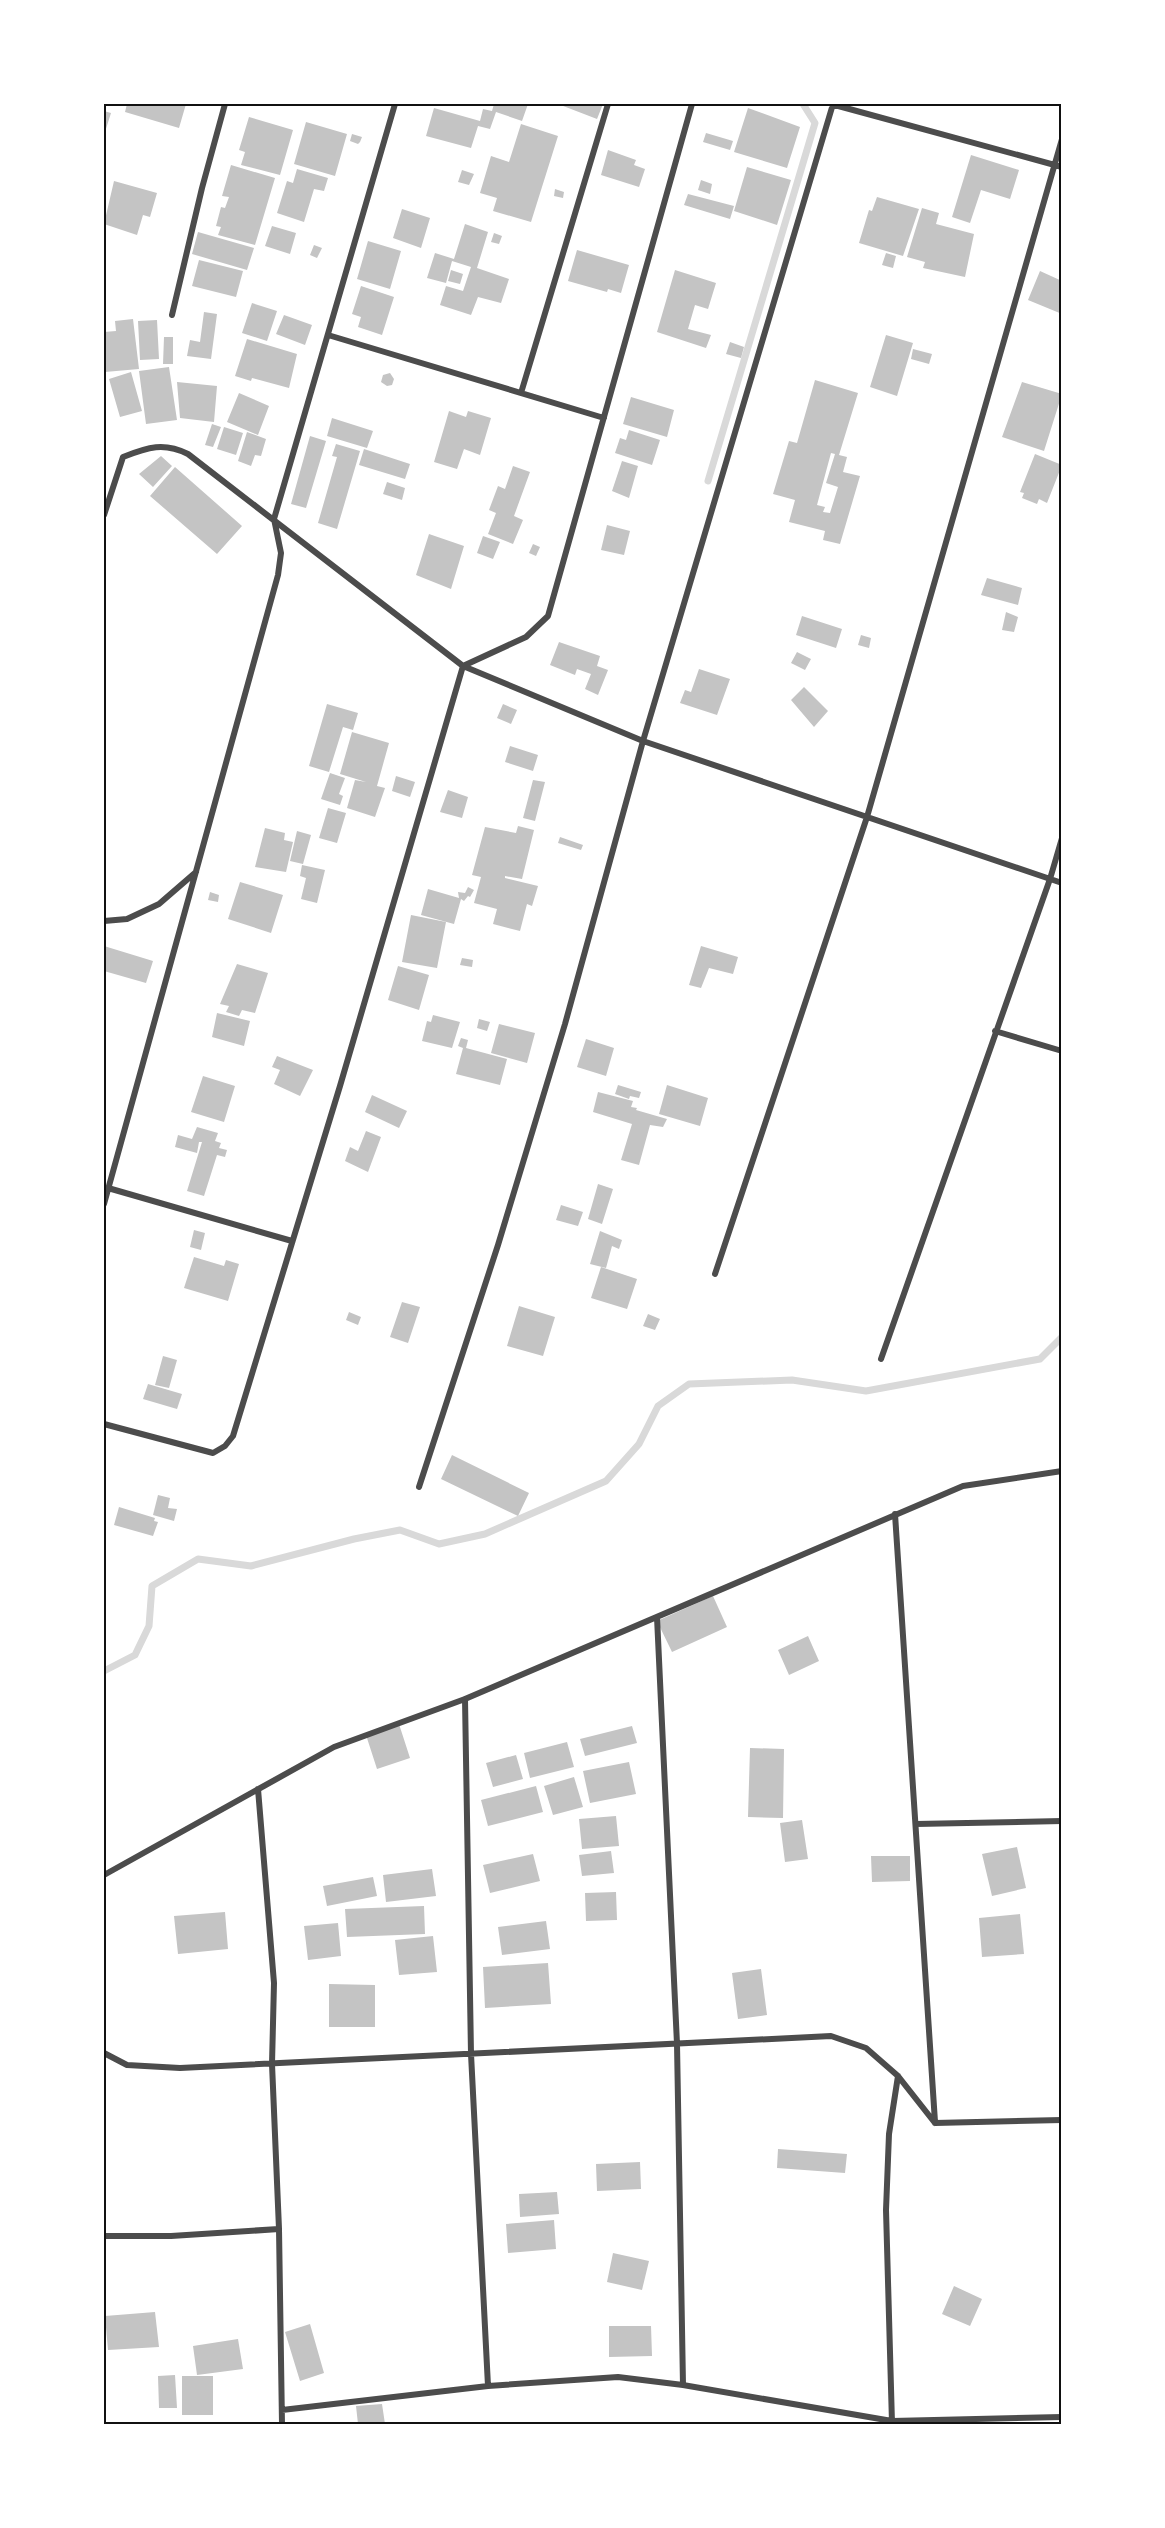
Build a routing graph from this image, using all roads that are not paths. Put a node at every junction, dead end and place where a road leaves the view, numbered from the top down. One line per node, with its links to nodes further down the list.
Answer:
1 (225, 104): 9 (street)
2 (395, 104): 10 (street)
3 (608, 104): 11 (street)
4 (692, 104): 12 (street)
5 (832, 104): 7 (street); 16 (street)
6 (1062, 139): 7 (street)
7 (1054, 165): 8 (street); 17 (street)
8 (1062, 167)
9 (172, 315)
10 (328, 335): 11 (street); 14 (street)
11 (521, 393): 12 (street)
12 (604, 417): 15 (street)
13 (104, 515): 14 (street)
14 (274, 519): 15 (street); 19 (street)
15 (463, 666): 16 (street); 27 (street)
16 (643, 741): 17 (street); 32 (street)
17 (867, 817): 20 (street); 28 (street)
18 (1062, 838): 20 (street)
19 (196, 871): 22 (street); 25 (street)
20 (1050, 879): 21 (street); 23 (street)
21 (1062, 884)
22 (104, 921)
23 (995, 1030): 24 (street); 29 (street)
24 (1062, 1051)
25 (108, 1188): 26 (street); 27 (street)
26 (104, 1204)
27 (292, 1241): 30 (street)
28 (715, 1274)
29 (881, 1359)
30 (104, 1424)
31 (1062, 1471): 33 (street)
32 (419, 1487)
33 (895, 1514): 34 (street); 38 (street)
34 (657, 1617): 35 (street); 40 (street)
35 (465, 1699): 36 (street); 42 (street)
36 (258, 1789): 39 (street); 43 (street)
37 (1062, 1821): 38 (street)
38 (916, 1824): 46 (street)
39 (104, 1875)
40 (676, 2044): 42 (street); 44 (street); 49 (street)
41 (104, 2053): 43 (street)
42 (471, 2054): 43 (street); 50 (street)
43 (273, 2064): 47 (street)
44 (898, 2076): 46 (street); 53 (street)
45 (1062, 2120): 46 (street)
46 (935, 2123)
47 (279, 2229): 48 (street); 51 (street)
48 (104, 2236)
49 (683, 2385): 50 (street); 53 (street)
50 (488, 2386): 51 (street)
51 (282, 2410): 54 (street)
52 (1062, 2417): 53 (street)
53 (892, 2423)
54 (282, 2424)

